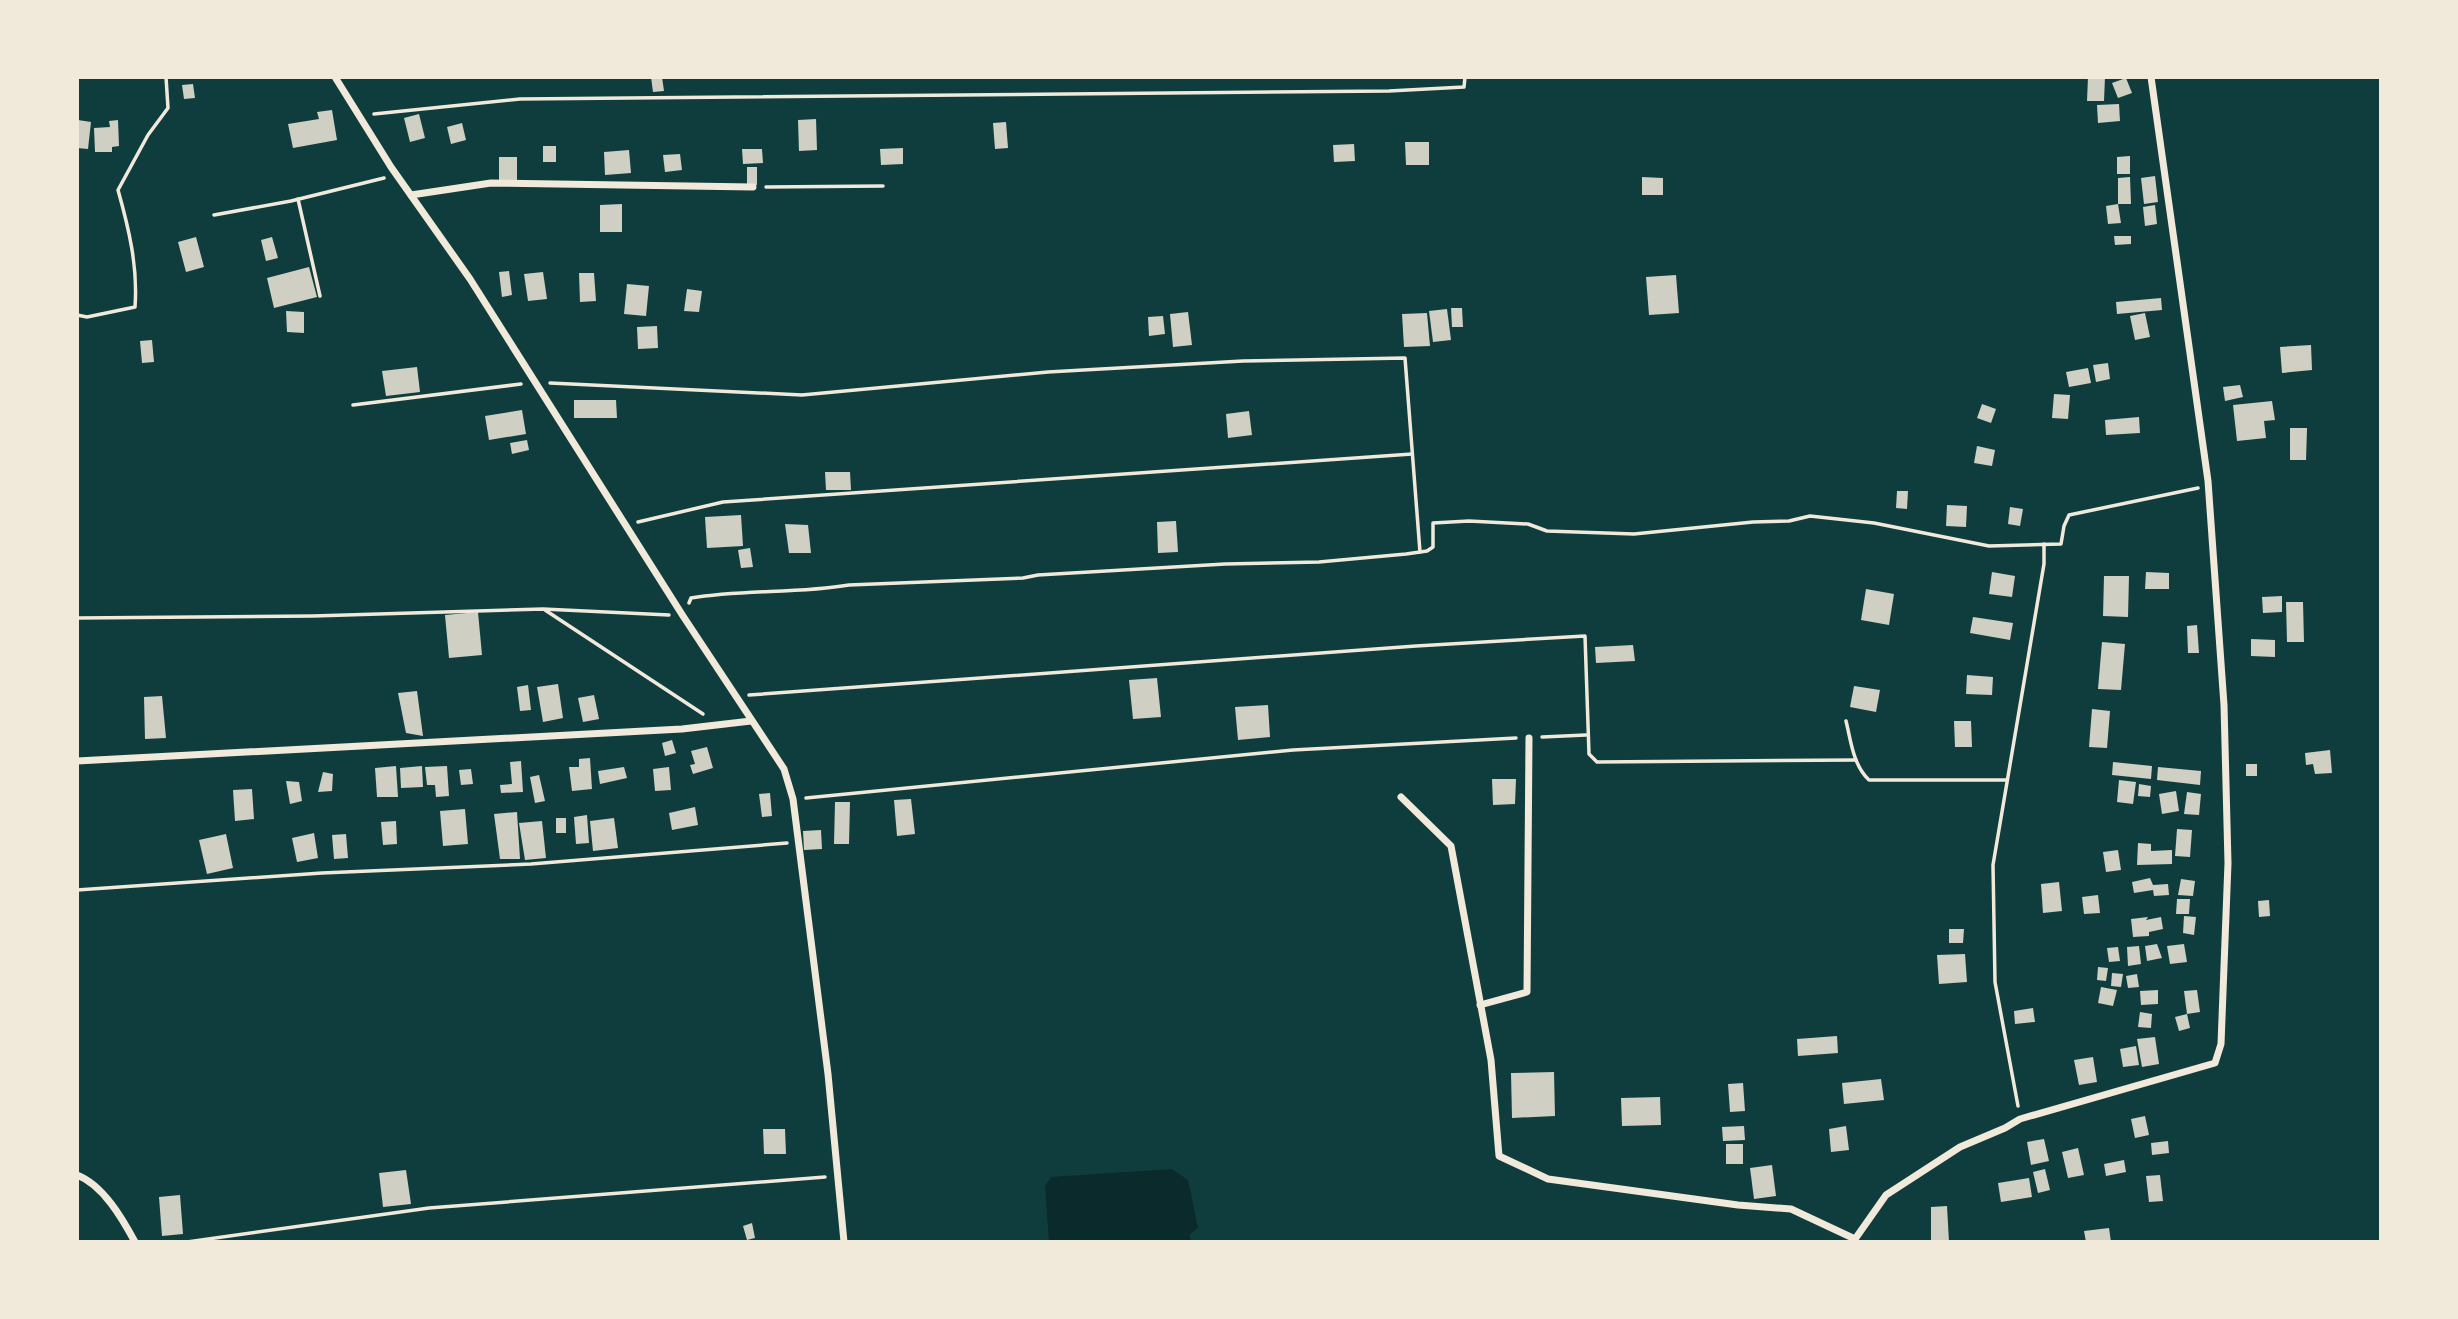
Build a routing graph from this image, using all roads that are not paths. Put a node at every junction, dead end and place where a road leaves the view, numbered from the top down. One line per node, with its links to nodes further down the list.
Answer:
1 (335, 77): 4 (street)
2 (2151, 77): 11 (street)
3 (752, 187): 4 (street)
4 (411, 195): 5 (street)
5 (751, 721): 7 (street); 13 (street)
6 (1529, 737): 9 (street)
7 (77, 761)
8 (1401, 797): 9 (street)
9 (1480, 1005): 11 (street)
10 (77, 1175): 12 (street)
11 (1854, 1241)
12 (135, 1242)
13 (844, 1242)

